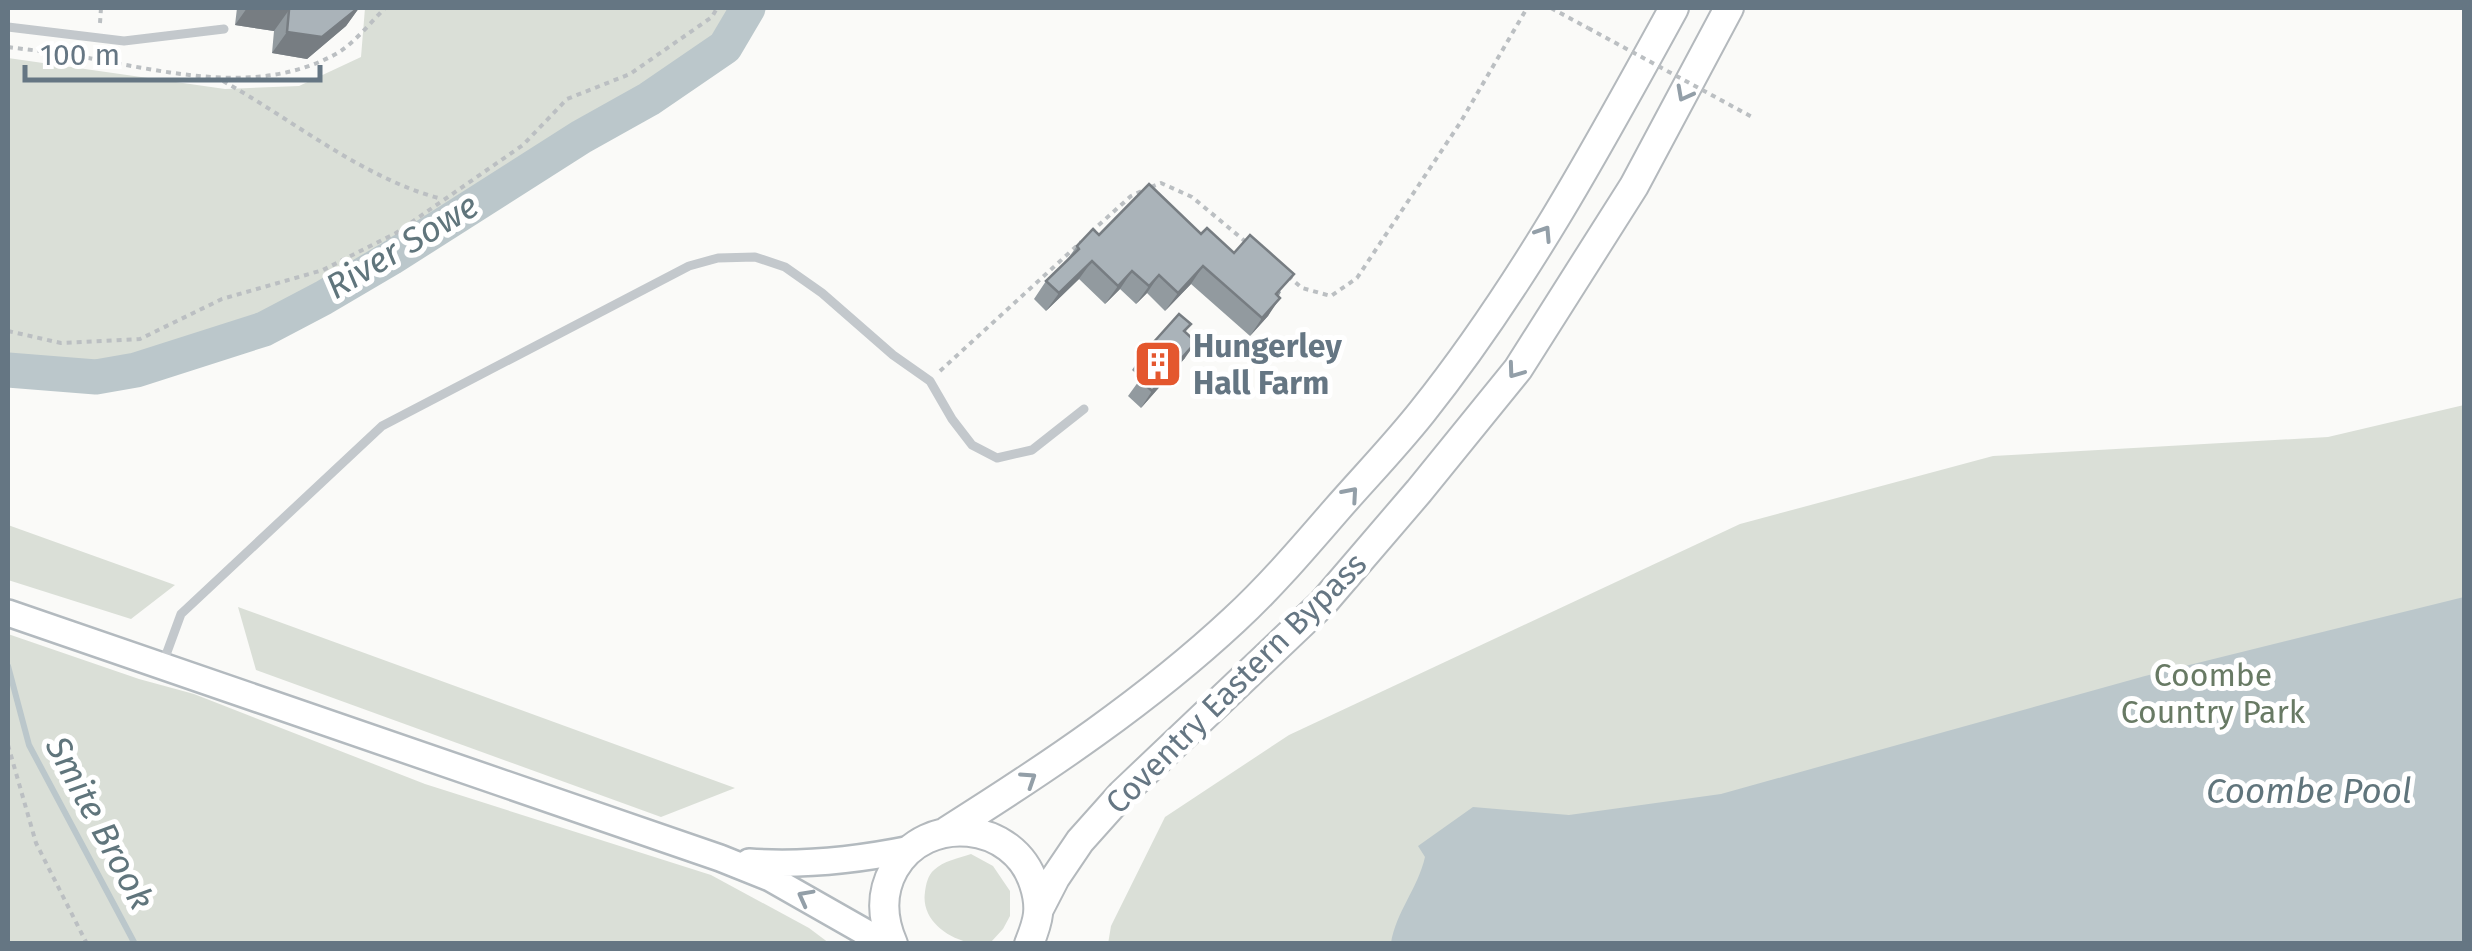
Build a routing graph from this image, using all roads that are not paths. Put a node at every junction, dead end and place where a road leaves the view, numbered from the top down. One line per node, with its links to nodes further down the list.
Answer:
1 (1674, 8): 8 (highway, Coventry Eastern Bypass, one-way to 1)
2 (1729, 8): 11 (highway, Coventry Eastern Bypass, one-way to 11)
3 (8, 27): 4 (lane)
4 (224, 29)
5 (1084, 409): 7 (lane)
6 (8, 613): 7 (main road)
7 (162, 666): 10 (main road)
8 (948, 832): 9 (highway, Coventry Eastern Bypass); 11 (highway)
9 (911, 849): 10 (main road); 12 (highway)
10 (720, 858): 12 (main road, one-way to 10)
11 (1034, 931)
12 (890, 944)

